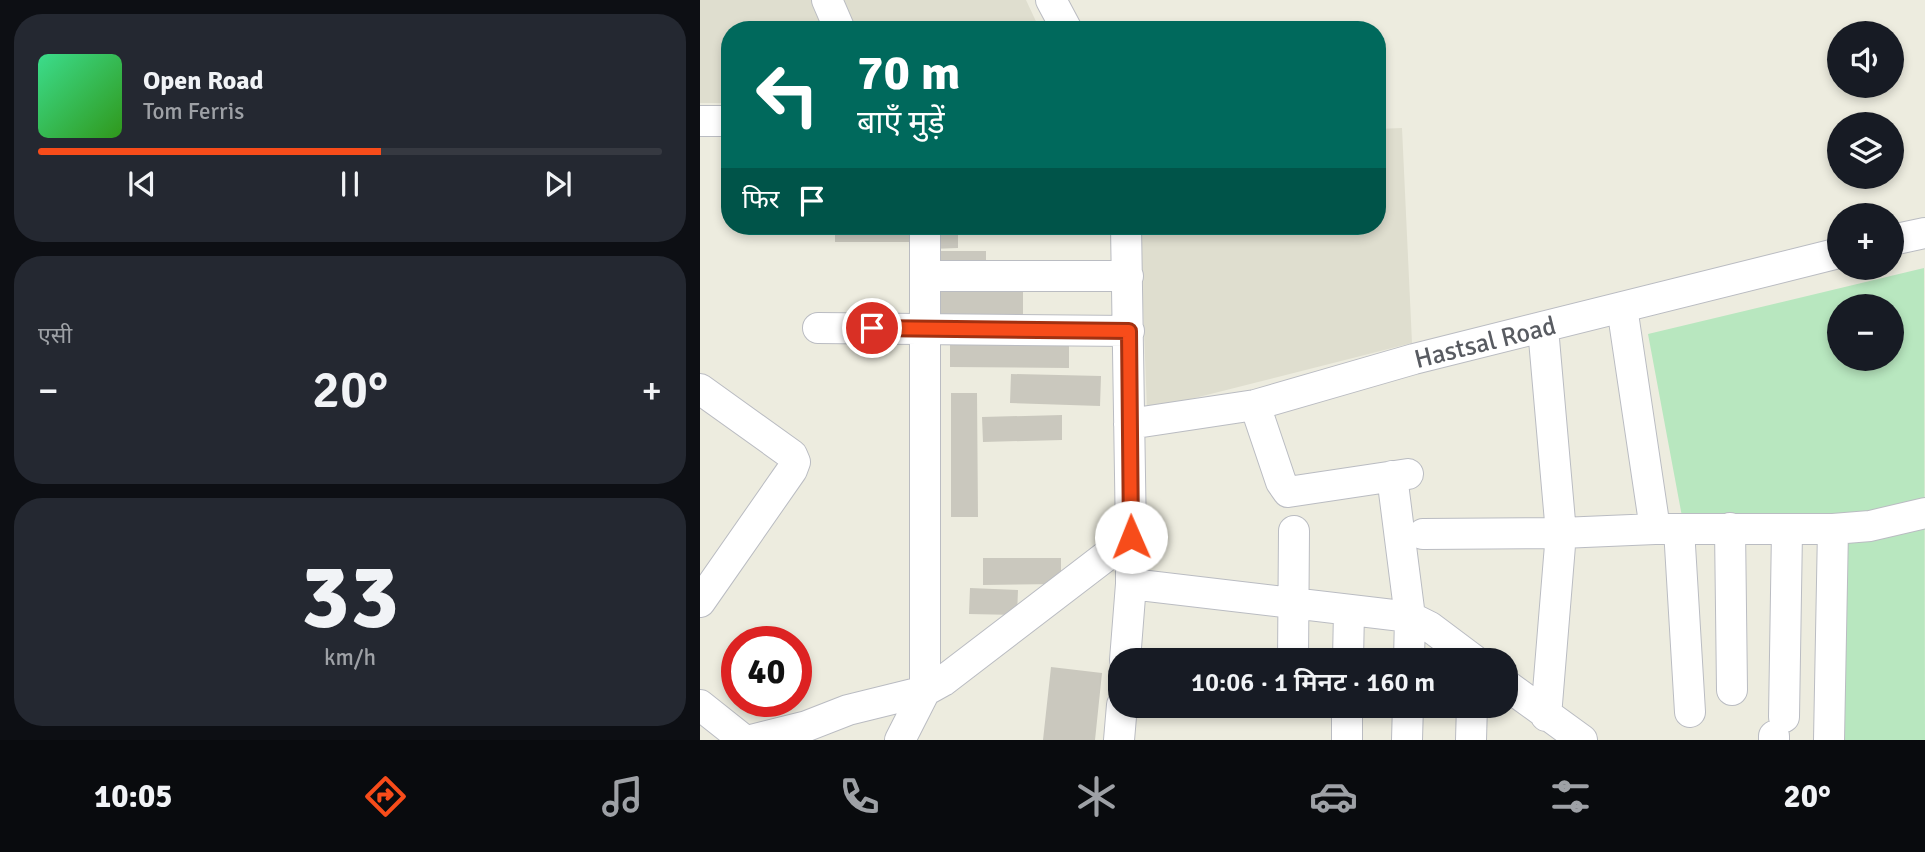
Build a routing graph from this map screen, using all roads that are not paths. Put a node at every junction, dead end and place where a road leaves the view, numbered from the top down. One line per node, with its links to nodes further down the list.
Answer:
1 (827, 0): 3 (street)
2 (1051, 0): 4 (street)
3 (836, 21)
4 (1062, 21)
5 (700, 121): 6 (street)
6 (721, 121)
7 (1925, 233): 10 (street)
8 (925, 235): 12 (street)
9 (1126, 235): 13 (street)
10 (1904, 237)
11 (1827, 256): 14 (street, Hastsal Road)
12 (925, 276): 13 (street); 16 (street)
13 (1128, 276): 18 (street)
14 (1622, 307): 17 (street, Hastsal Road); 24 (street)
15 (818, 328): 16 (street)
16 (926, 328): 18 (street); 42 (street)
17 (1543, 328): 20 (street, Hastsal Road); 28 (street)
18 (1129, 331): 21 (street)
19 (700, 389): 32 (street)
20 (1255, 405): 21 (street, Hastsal Road); 35 (street)
21 (1129, 424): 30 (street)
22 (1925, 513): 25 (street)
23 (1730, 528): 24 (street); 26 (street); 41 (street)
24 (1667, 529): 28 (street); 45 (street)
25 (1833, 529): 26 (street); 59 (street)
26 (1787, 530): 50 (street)
27 (1294, 531): 33 (street)
28 (1561, 533): 29 (street); 51 (street)
29 (1423, 534)
30 (1131, 537): 31 (street); 42 (street)
31 (1131, 584): 33 (street); 36 (street)
32 (700, 602)
33 (1294, 602): 34 (street); 37 (street)
34 (1349, 611): 35 (street); 38 (street)
35 (1410, 617): 39 (street); 40 (street)
36 (1126, 648)
37 (1293, 648)
38 (1348, 648)
39 (1409, 648)
40 (1458, 648)
41 (1732, 690)
42 (925, 691): 53 (street); 54 (street)
43 (1518, 694): 51 (street)
44 (700, 705): 52 (street)
45 (1690, 712)
46 (1121, 718): 55 (street)
47 (1347, 718): 56 (street)
48 (1408, 718): 57 (street)
49 (1472, 718): 58 (street)
50 (1778, 731)
51 (1567, 732)
52 (744, 740)
53 (751, 740)
54 (900, 740)
55 (1119, 740)
56 (1347, 740)
57 (1407, 740)
58 (1471, 740)
59 (1829, 740)

